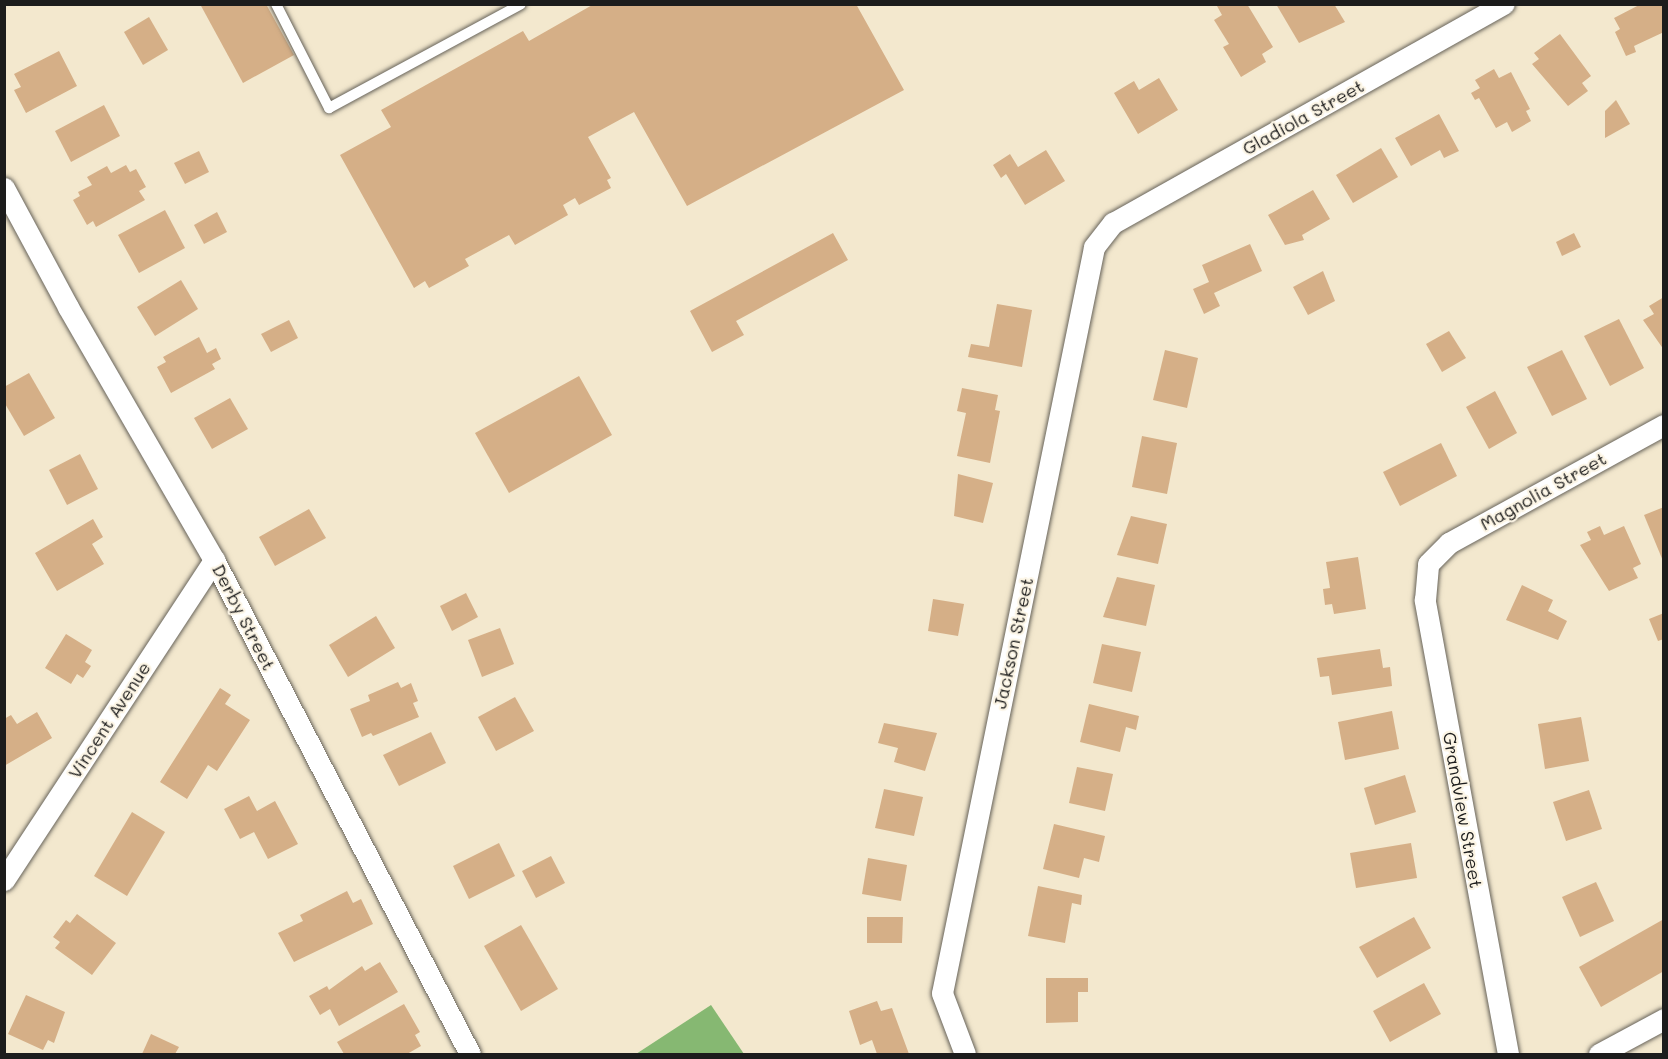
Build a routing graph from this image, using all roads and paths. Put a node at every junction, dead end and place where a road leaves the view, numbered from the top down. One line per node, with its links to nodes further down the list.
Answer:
1 (276, 4): 2 (lane)
2 (521, 4)
3 (1504, 4): 5 (street, Gladiola Street)
4 (4, 188): 7 (street, Derby Street)
5 (1105, 232): 12 (street, Jackson Street)
6 (1664, 425): 8 (street, Magnolia Street)
7 (214, 560): 9 (street, Vincent Avenue); 11 (street, Derby Street)
8 (1428, 564): 13 (street, Grandview Street)
9 (4, 880)
10 (1664, 1019): 14 (street)
11 (470, 1054)
12 (965, 1054)
13 (1508, 1054)
14 (1599, 1054)

